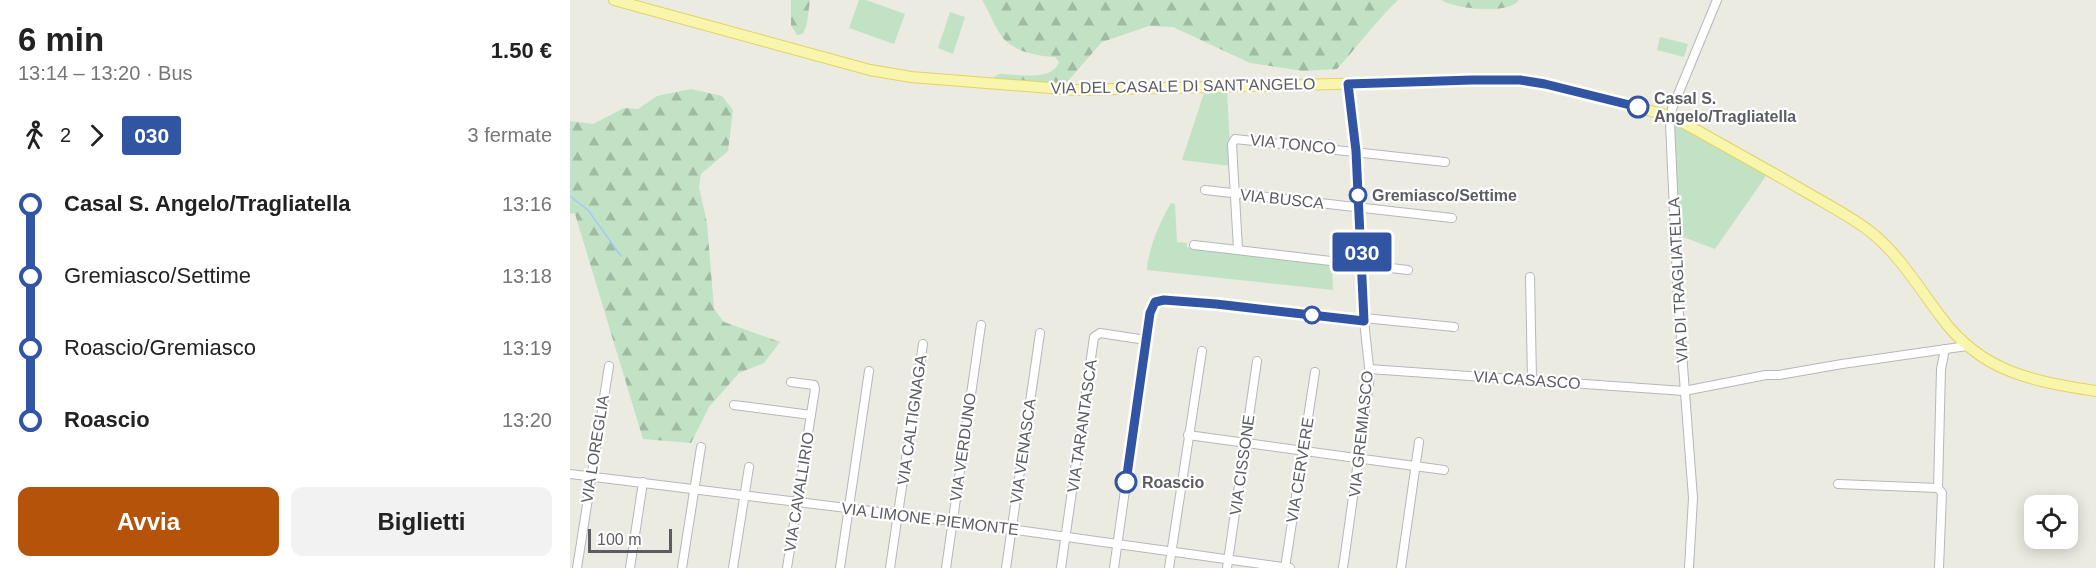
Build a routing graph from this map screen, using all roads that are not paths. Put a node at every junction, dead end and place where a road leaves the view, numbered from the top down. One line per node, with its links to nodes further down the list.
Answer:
1 (615, 0): 3 (main road, VIA DEL CASALE DI SANT'ANGELO)
2 (1718, 0): 4 (street, VIA DI TRAGLIATELLA)
3 (1348, 84): 4 (main road, VIA DEL CASALE DI SANT'ANGELO); 5 (street, VIA GREMIASCO)
4 (1671, 116): 22 (main road, VIA DEL CASALE DI SANT'ANGELO); 32 (street, VIA DI TRAGLIATELLA)
5 (1356, 151): 6 (street); 8 (street, VIA TONCO); 9 (street, VIA GREMIASCO)
6 (1445, 162)
7 (1205, 190): 8 (street, VIA BUSCA)
8 (1235, 194): 9 (street, VIA BUSCA); 12 (street, VIA TONCO)
9 (1359, 208): 10 (street, VIA BUSCA); 13 (street, VIA GREMIASCO)
10 (1452, 218)
11 (1194, 245): 12 (street)
12 (1238, 249): 13 (street)
13 (1363, 265): 14 (street); 16 (street, VIA GREMIASCO)
14 (1408, 270)
15 (1530, 277): 30 (street)
16 (1364, 320): 18 (street); 20 (street); 27 (street, VIA GREMIASCO)
17 (981, 325): 55 (street, VIA VERDUNO)
18 (1454, 327)
19 (1040, 333): 56 (street, VIA VENASCA)
20 (1146, 340): 57 (street, VIA TARANTASCA); 58 (street)
21 (923, 344): 54 (street, VIA CALTIGNAGA)
22 (1967, 346): 23 (street, VIA CASASCO); 33 (main road, VIA DEL CASALE DI SANT'ANGELO)
23 (1946, 349): 32 (street, VIA CASASCO); 50 (street)
24 (1202, 351): 36 (street)
25 (1257, 361): 38 (street, VIA CISSONE)
26 (609, 366): 46 (street, VIA LOREGLIA)
27 (1369, 369): 30 (street, VIA CASASCO); 41 (street, VIA GREMIASCO)
28 (870, 371): 53 (street)
29 (1315, 372): 40 (street, VIA CERVERE)
30 (1532, 380): 32 (street, VIA CASASCO)
31 (791, 382): 35 (street, VIA CAVALLIRIO)
32 (1684, 391): 77 (street, VIA DI TRAGLIATELLA)
33 (2096, 391)
34 (734, 405): 35 (street, VIA CAVALLIRIO)
35 (811, 415): 52 (street, VIA CAVALLIRIO)
36 (1188, 435): 38 (street); 59 (street)
37 (1419, 442): 42 (street)
38 (1246, 443): 40 (street); 60 (street, VIA CISSONE)
39 (701, 447): 49 (street)
40 (1302, 452): 41 (street); 73 (street, VIA CERVERE)
41 (1359, 459): 42 (street); 75 (street, VIA GREMIASCO)
42 (1416, 466): 44 (street); 76 (street)
43 (749, 467): 51 (street)
44 (1444, 470)
45 (570, 474): 46 (street, VIA LIMONE PIEMONTE)
46 (591, 477): 47 (street, VIA LIMONE PIEMONTE); 61 (street, VIA LOREGLIA)
47 (644, 482): 49 (street, VIA LIMONE PIEMONTE); 62 (street)
48 (1838, 484): 50 (street)
49 (695, 488): 51 (street, VIA LIMONE PIEMONTE); 63 (street)
50 (1938, 488): 78 (street)
51 (744, 496): 52 (street, VIA LIMONE PIEMONTE); 64 (street)
52 (797, 503): 53 (street, VIA LIMONE PIEMONTE); 65 (street, VIA CAVALLIRIO)
53 (848, 509): 54 (street, VIA LIMONE PIEMONTE); 66 (street)
54 (898, 515): 55 (street, VIA LIMONE PIEMONTE); 67 (street, VIA CALTIGNAGA)
55 (952, 521): 56 (street, VIA LIMONE PIEMONTE); 68 (street, VIA VERDUNO)
56 (1012, 529): 57 (street, VIA LIMONE PIEMONTE); 69 (street, VIA VENASCA)
57 (1066, 537): 58 (street, VIA LIMONE PIEMONTE); 70 (street, VIA TARANTASCA)
58 (1117, 543): 59 (street, VIA LIMONE PIEMONTE); 71 (street)
59 (1172, 551): 60 (street, VIA LIMONE PIEMONTE); 72 (street)
60 (1228, 564): 73 (street, VIA LIMONE PIEMONTE)
61 (577, 568)
62 (630, 568)
63 (682, 568)
64 (733, 568)
65 (787, 568)
66 (840, 568)
67 (890, 568)
68 (946, 568)
69 (1006, 568)
70 (1062, 568)
71 (1114, 568)
72 (1169, 568)
73 (1285, 568): 74 (street, VIA LIMONE PIEMONTE)
74 (1290, 568)
75 (1343, 568)
76 (1401, 568)
77 (1689, 568)
78 (1939, 568)

